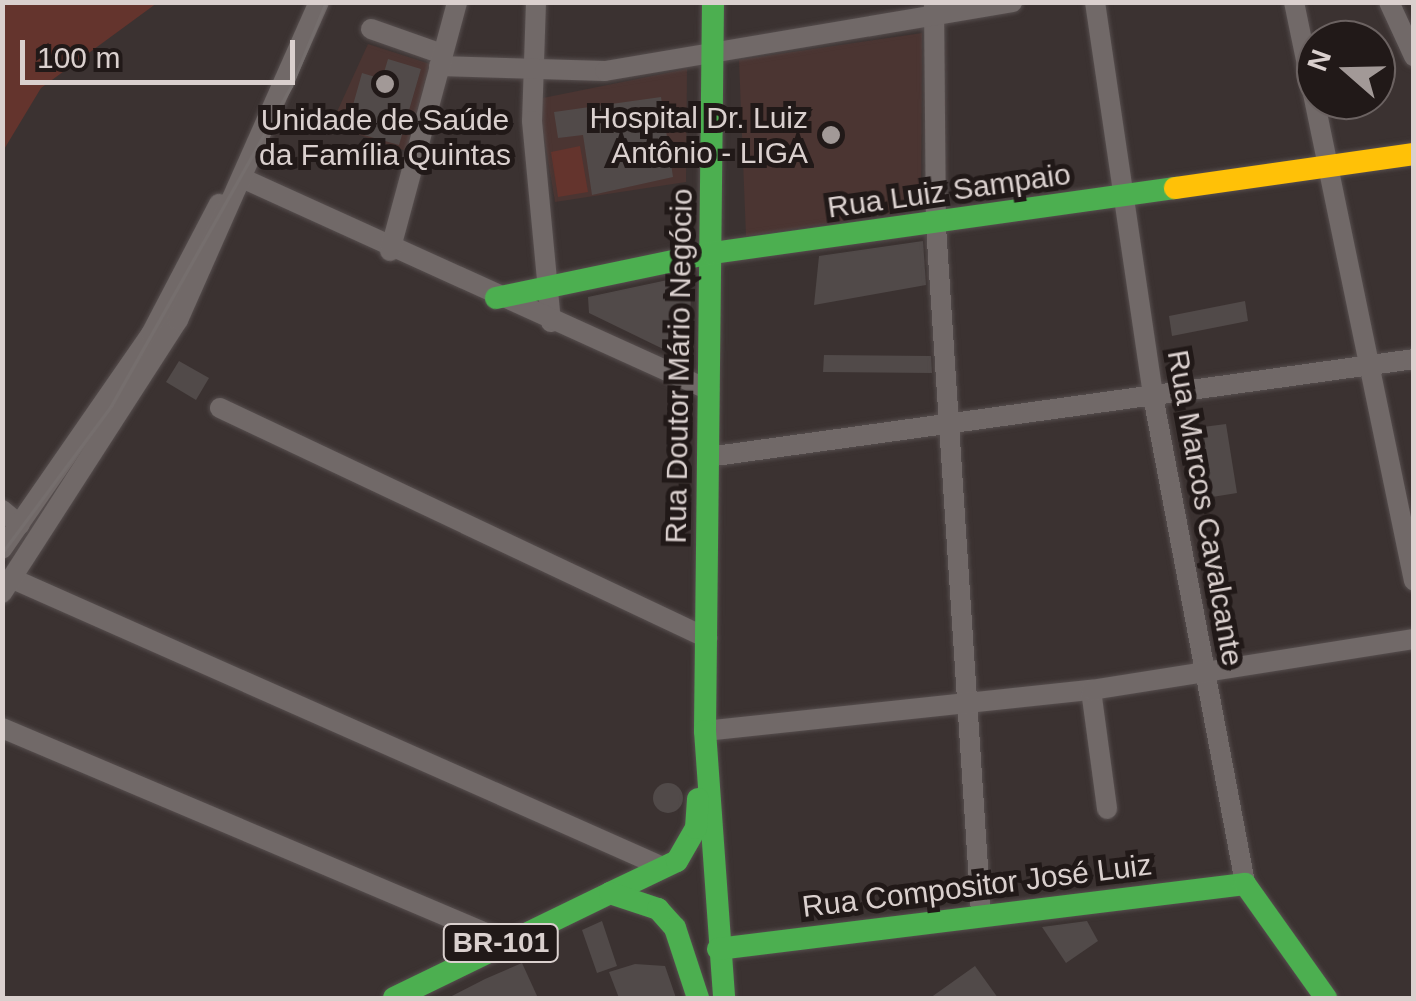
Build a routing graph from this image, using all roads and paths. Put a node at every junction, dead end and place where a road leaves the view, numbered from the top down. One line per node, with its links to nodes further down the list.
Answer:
1 (319, 2): 15 (street)
2 (457, 2): 13 (street)
3 (536, 2): 14 (street)
4 (713, 2): 11 (main road, Rua Doutor Mário Negócio)
5 (1012, 2): 9 (street)
6 (1095, 2): 19 (street, Rua Marcos Cavalcante)
7 (1294, 2): 17 (street)
8 (1389, 2): 12 (street)
9 (934, 9): 11 (street); 20 (street)
10 (371, 29): 13 (street)
11 (714, 48): 14 (street); 22 (main road, Rua Doutor Mário Negócio)
12 (1414, 56)
13 (440, 60): 14 (street); 21 (street)
14 (530, 74): 23 (street)
15 (264, 134): 18 (street); 34 (street)
16 (1414, 154): 17 (main road, Rua Luiz Sampaio)
17 (1324, 164): 19 (main road, Rua Luiz Sampaio); 27 (street)
18 (244, 179): 21 (street); 37 (street)
19 (1124, 196): 20 (main road, Rua Luiz Sampaio); 29 (street, Rua Marcos Cavalcante)
20 (936, 226): 22 (main road, Rua Luiz Sampaio); 31 (street)
21 (390, 251): 24 (street)
22 (712, 253): 23 (main road, Rua Luiz Sampaio); 28 (main road, Rua Doutor Mário Negócio)
23 (548, 289): 24 (main road, Rua Luiz Sampaio); 25 (street)
24 (496, 298): 25 (street)
25 (551, 322): 28 (street)
26 (1414, 359): 27 (street)
27 (1370, 368): 29 (street); 36 (street)
28 (710, 390): 32 (main road, Rua Doutor Mário Negócio)
29 (1153, 396): 31 (street); 40 (street, Rua Marcos Cavalcante)
30 (220, 408): 38 (street)
31 (950, 428): 32 (street); 42 (street)
32 (708, 457): 38 (main road, Rua Doutor Mário Negócio)
33 (2, 510): 34 (street)
34 (20, 525): 35 (street)
35 (2, 549)
36 (1414, 581)
37 (6, 585): 46 (street)
38 (707, 638): 44 (main road, Rua Doutor Mário Negócio)
39 (1414, 639): 40 (street)
40 (1203, 671): 41 (street); 47 (street, Rua Marcos Cavalcante)
41 (1092, 690): 42 (street); 45 (street)
42 (971, 704): 44 (street); 49 (street)
43 (2, 728): 50 (street)
44 (705, 731): 46 (main road, Rua Doutor Mário Negócio); 51 (main road, Rua Doutor Mário Negócio)
45 (1108, 809)
46 (663, 867): 48 (main road, Rua Doutor Mário Negócio)
47 (1245, 884): 49 (main road, Rua Compositor José Luiz); 55 (main road, Rua Marcos Cavalcante)
48 (610, 893): 50 (main road, BR-101); 53 (main road)
49 (981, 913): 51 (main road, Rua Compositor José Luiz)
50 (505, 941): 52 (main road, BR-101)
51 (718, 949): 54 (main road, Rua Doutor Mário Negócio)
52 (394, 998)
53 (698, 998)
54 (724, 998)
55 (1326, 998)

